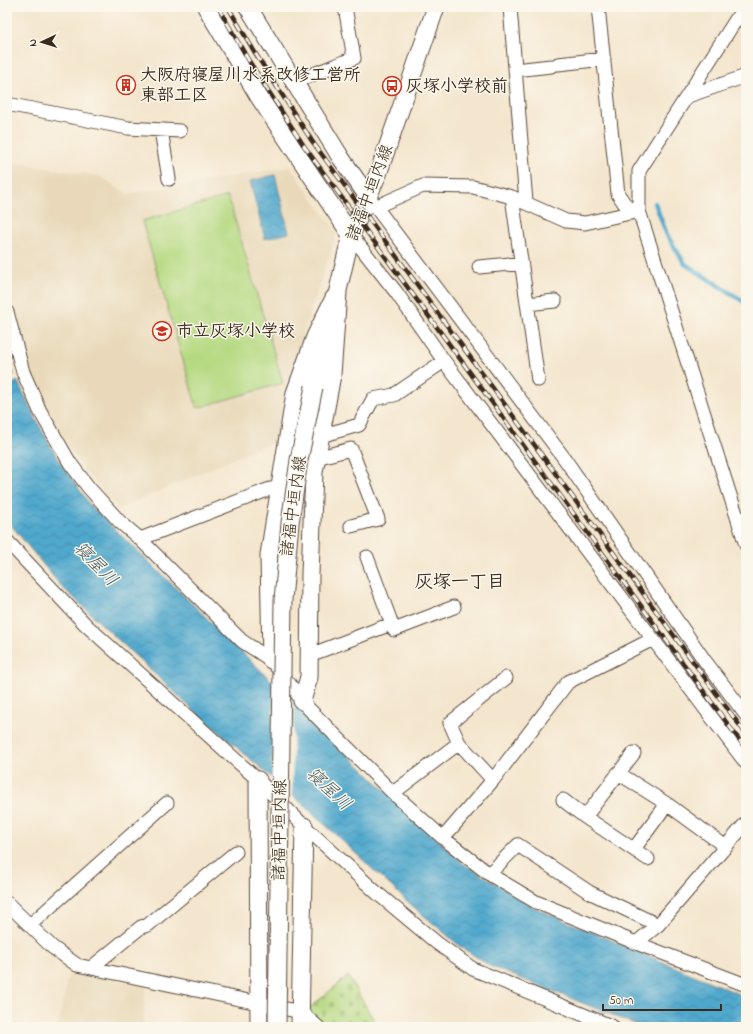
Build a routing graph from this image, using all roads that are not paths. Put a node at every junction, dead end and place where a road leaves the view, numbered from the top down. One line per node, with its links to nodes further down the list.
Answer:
1 (206, 7): 21 (street)
2 (248, 7): 11 (street)
3 (345, 7): 11 (street)
4 (436, 7): 19 (street, 諸福中垣内線)
5 (510, 7): 9 (street)
6 (598, 7): 8 (street)
7 (744, 7): 12 (street)
8 (604, 59): 9 (street); 20 (street)
9 (515, 70): 18 (street)
10 (746, 76): 12 (street)
11 (294, 82): 19 (street)
12 (688, 96): 20 (street)
13 (7, 104): 14 (street)
14 (161, 130): 15 (street); 16 (street)
15 (180, 131)
16 (169, 179)
17 (512, 197): 18 (street); 19 (street); 22 (street)
18 (526, 202): 20 (street)
19 (372, 203): 21 (street, 諸福中垣内線); 45 (street)
20 (635, 212): 36 (street)
21 (351, 235): 24 (street, 諸福中垣内線); 28 (street)
22 (521, 263): 23 (street); 26 (street)
23 (479, 268)
24 (338, 292): 30 (street); 32 (street); 74 (street, 諸福中垣内線, bridge)
25 (555, 301): 26 (street)
26 (527, 304): 29 (street)
27 (7, 312): 34 (street)
28 (444, 361): 30 (street); 40 (street)
29 (538, 380)
30 (320, 436): 31 (street)
31 (316, 458): 33 (street); 41 (street)
32 (280, 487): 34 (street); 42 (street)
33 (351, 526)
34 (140, 540): 42 (street)
35 (7, 541): 50 (street)
36 (746, 544)
37 (366, 557): 39 (street)
38 (454, 607): 39 (street)
39 (391, 624): 41 (street)
40 (654, 639): 48 (street); 51 (street)
41 (310, 655): 44 (street)
42 (271, 660): 44 (street)
43 (506, 678): 46 (street)
44 (302, 701): 52 (street)
45 (746, 715)
46 (459, 743): 51 (street); 52 (street)
47 (634, 754): 49 (street)
48 (746, 764)
49 (618, 773): 55 (street); 56 (street)
50 (258, 780): 58 (street); 71 (street)
51 (493, 780): 59 (street)
52 (393, 793): 59 (street)
53 (563, 800): 56 (street)
54 (167, 804): 66 (street)
55 (667, 804): 60 (street); 61 (street)
56 (585, 817): 61 (street)
57 (746, 822): 60 (street)
58 (304, 826): 72 (street); 76 (street)
59 (443, 838): 64 (street)
60 (726, 847): 67 (street)
61 (634, 849): 63 (street)
62 (236, 852): 69 (street)
63 (648, 859)
64 (489, 874): 67 (street); 68 (street)
65 (7, 903): 66 (street)
66 (30, 925): 69 (street)
67 (658, 925): 68 (street)
68 (636, 943): 70 (street)
69 (92, 967): 71 (street)
70 (746, 985)
71 (259, 1004): 72 (street); 73 (street)
72 (300, 1020): 75 (street)
73 (259, 1027)
74 (277, 1027)
75 (318, 1027)
76 (614, 1027)

